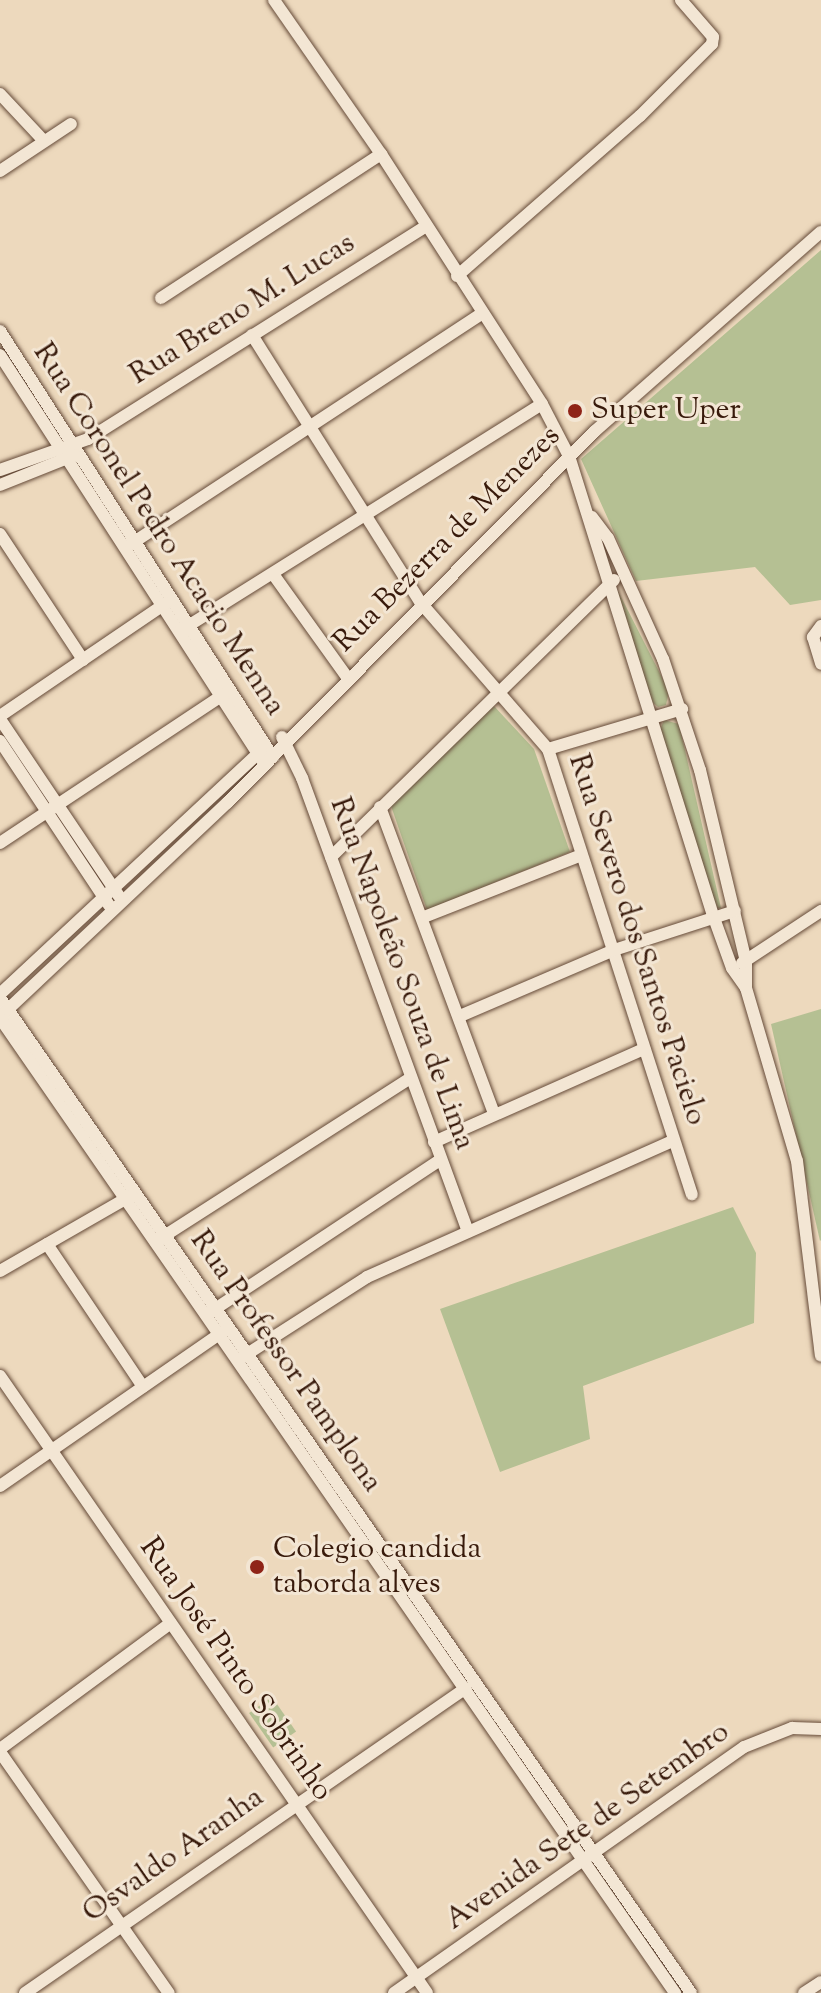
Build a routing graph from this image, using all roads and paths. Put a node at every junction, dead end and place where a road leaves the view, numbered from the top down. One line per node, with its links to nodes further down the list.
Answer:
1 (681, 0): 10 (street)
2 (276, 1): 6 (street)
3 (0, 94): 5 (street)
4 (71, 124): 5 (street)
5 (44, 141): 7 (street)
6 (381, 154): 8 (street); 11 (street)
7 (0, 171)
8 (426, 226): 10 (street); 14 (street, Rua Breno M. Lucas)
9 (821, 232): 20 (street, Rua Bezerra de Menezes)
10 (457, 276): 12 (street)
11 (161, 298)
12 (483, 313): 17 (street); 18 (street)
13 (0, 331): 16 (street, Rua Coronel Pedro Acacio Menna)
14 (252, 335): 18 (street, Rua Severo dos Santos Pacielo); 19 (street, Rua Breno M. Lucas)
15 (0, 355): 16 (street, Rua Coronel Pedro Acacio Menna)
16 (31, 389): 19 (street, Rua Coronel Pedro Acacio Menna)
17 (542, 404): 20 (street); 24 (street)
18 (309, 425): 24 (street, Rua Severo dos Santos Pacielo); 27 (street)
19 (70, 450): 21 (street); 27 (street, Rua Coronel Pedro Acacio Menna)
20 (569, 456): 25 (street); 32 (street, Rua Bezerra de Menezes)
21 (29, 468): 22 (street); 23 (street)
22 (0, 470)
23 (0, 485)
24 (367, 514): 29 (street); 32 (street, Rua Severo dos Santos Pacielo)
25 (590, 514): 28 (street); 30 (street)
26 (0, 534): 35 (street)
27 (131, 545): 31 (street, Rua Coronel Pedro Acacio Menna)
28 (623, 572): 30 (street); 40 (street)
29 (273, 574): 34 (street); 37 (street)
30 (608, 584): 38 (street); 42 (street)
31 (165, 603): 34 (street, Rua Coronel Pedro Acacio Menna); 35 (street)
32 (421, 603): 37 (street, Rua Bezerra de Menezes); 38 (street, Rua Severo dos Santos Pacielo)
33 (821, 626): 36 (street)
34 (182, 630): 39 (street, Rua Coronel Pedro Acacio Menna)
35 (83, 660): 41 (street)
36 (821, 664)
37 (347, 677): 43 (street, Rua Bezerra de Menezes)
38 (495, 692): 45 (street, Rua Severo dos Santos Pacielo); 47 (street)
39 (224, 695): 46 (street, Rua Coronel Pedro Acacio Menna); 48 (street)
40 (682, 709): 42 (street); 55 (street)
41 (0, 718): 48 (street)
42 (651, 719): 45 (street); 58 (street)
43 (284, 740): 46 (street, Rua Bezerra de Menezes); 53 (street, Rua Napoleão Souza de Lima)
44 (0, 741): 48 (street)
45 (548, 749): 52 (street, Rua Severo dos Santos Pacielo)
46 (265, 755): 49 (street, Rua Bezerra de Menezes); 50 (street, Rua Bezerra de Menezes)
47 (380, 807): 53 (street); 57 (street)
48 (53, 809): 51 (street); 54 (street)
49 (186, 822): 50 (street); 54 (street, Rua Bezerra de Menezes)
50 (196, 832): 54 (street, Rua Bezerra de Menezes)
51 (0, 843)
52 (581, 855): 57 (street); 59 (street, Rua Severo dos Santos Pacielo)
53 (331, 857): 69 (street, Rua Napoleão Souza de Lima)
54 (114, 901): 61 (street, Rua Bezerra de Menezes); 63 (street, Rua Bezerra de Menezes)
55 (735, 911): 58 (street); 60 (street)
56 (821, 911): 60 (street)
57 (424, 917): 67 (street)
58 (714, 918): 59 (street); 62 (street)
59 (614, 950): 67 (street); 68 (street, Rua Severo dos Santos Pacielo)
60 (746, 961): 62 (street); 64 (street)
61 (36, 962): 63 (street); 65 (street, Rua Bezerra de Menezes)
62 (732, 968): 64 (street)
63 (46, 974): 66 (street, Rua Bezerra de Menezes)
64 (746, 988): 79 (street)
65 (0, 996): 66 (street, Rua Professor Pamplona)
66 (3, 1015): 75 (street, Rua Professor Pamplona)
67 (460, 1016): 70 (street)
68 (644, 1049): 70 (street); 71 (street, Rua Severo dos Santos Pacielo)
69 (410, 1078): 72 (street, Rua Napoleão Souza de Lima); 77 (street)
70 (494, 1114): 72 (street)
71 (673, 1141): 74 (street, Rua Severo dos Santos Pacielo); 76 (street)
72 (434, 1142): 73 (street, Rua Napoleão Souza de Lima)
73 (440, 1160): 76 (street, Rua Napoleão Souza de Lima); 81 (street)
74 (692, 1194)
75 (130, 1196): 77 (street, Rua Professor Pamplona); 78 (street)
76 (468, 1232): 84 (street)
77 (160, 1239): 81 (street, Rua Professor Pamplona)
78 (47, 1244): 80 (street); 86 (street)
79 (816, 1246): 83 (street)
80 (0, 1271)
81 (210, 1312): 82 (street, Rua Professor Pamplona)
82 (224, 1331): 84 (street, Rua Professor Pamplona); 86 (street)
83 (821, 1356)
84 (243, 1357): 90 (street, Rua Professor Pamplona)
85 (0, 1376): 87 (street, Rua José Pinto Sobrinho)
86 (143, 1387): 87 (street)
87 (50, 1451): 88 (street); 89 (street, Rua José Pinto Sobrinho)
88 (0, 1486)
89 (171, 1623): 93 (street); 95 (street, Rua José Pinto Sobrinho)
90 (468, 1687): 92 (street, Rua Professor Pamplona); 94 (street, Rua Professor Pamplona); 95 (street, Osvaldo Aranha)
91 (821, 1729): 96 (street, Avenida Sete de Setembro)
92 (523, 1749): 94 (street); 96 (street, Rua Professor Pamplona)
93 (0, 1750): 97 (street)
94 (511, 1758): 96 (street, Rua Professor Pamplona)
95 (296, 1804): 97 (street, Osvaldo Aranha); 99 (street, Rua José Pinto Sobrinho)
96 (589, 1858): 98 (street, Rua Professor Pamplona); 99 (street, Avenida Sete de Setembro)
97 (123, 1923): 101 (street, Osvaldo Aranha); 102 (street)
98 (654, 1951): 105 (street, Rua Professor Pamplona); 106 (street, Rua Professor Pamplona)
99 (416, 1978): 103 (street, Avenida Sete de Setembro); 104 (street, Rua José Pinto Sobrinho)
100 (821, 1982): 107 (street)
101 (25, 1993)
102 (169, 1993)
103 (394, 1993)
104 (427, 1993)
105 (675, 1993)
106 (691, 1993)
107 (804, 1993)

